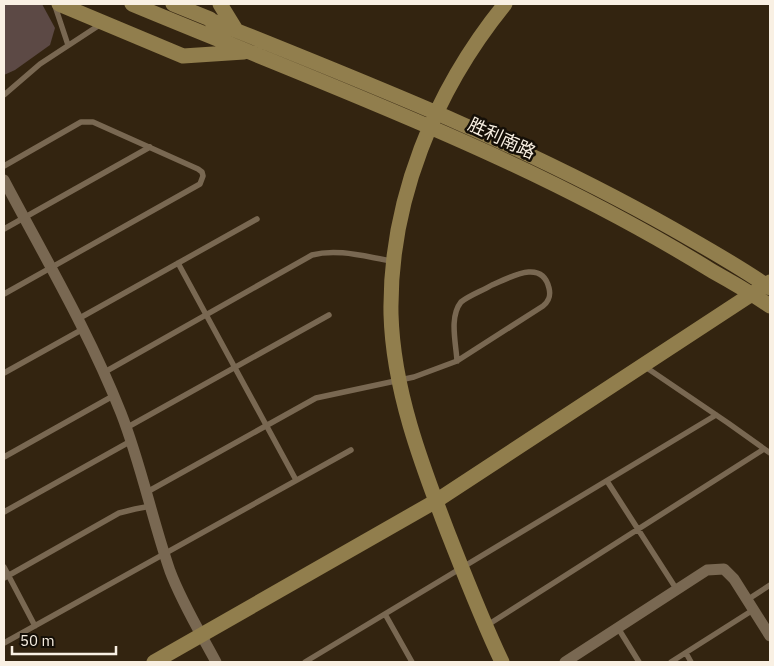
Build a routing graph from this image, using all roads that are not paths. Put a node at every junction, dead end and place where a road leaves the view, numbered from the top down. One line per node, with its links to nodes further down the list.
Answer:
1 (54, 4): 9 (lane)
2 (59, 4): 7 (street)
3 (132, 4): 10 (street, 胜利南路)
4 (173, 4): 8 (street, 胜利南路)
5 (220, 4): 8 (street)
6 (505, 4): 12 (street)
7 (103, 22): 9 (lane); 10 (street)
8 (236, 30): 22 (street, 胜利南路)
9 (68, 45): 11 (lane)
10 (249, 52): 12 (street, 胜利南路)
11 (4, 95)
12 (431, 126): 19 (street); 24 (street, 胜利南路)
13 (150, 147): 14 (lane); 16 (lane); 21 (lane)
14 (4, 166)
15 (4, 180): 16 (street)
16 (24, 218): 18 (lane); 21 (street)
17 (257, 219): 20 (lane)
18 (4, 229)
19 (393, 261): 26 (lane); 34 (street)
20 (178, 263): 26 (lane); 28 (lane)
21 (51, 268): 23 (lane); 28 (street)
22 (769, 285): 24 (street)
23 (4, 294)
24 (752, 295): 25 (street, 胜利南路); 30 (street)
25 (770, 306)
26 (206, 315): 31 (lane); 33 (lane)
27 (329, 315): 31 (lane)
28 (80, 324): 32 (lane); 33 (street)
29 (457, 361): 29 (lane); 34 (lane)
30 (642, 365): 36 (lane); 47 (street)
31 (235, 368): 37 (lane); 38 (lane)
32 (4, 373)
33 (103, 373): 35 (street)
34 (400, 380): 37 (lane); 47 (street)
35 (113, 396): 38 (street); 43 (lane)
36 (716, 415): 40 (lane); 45 (lane)
37 (266, 426): 44 (lane); 46 (lane)
38 (126, 428): 39 (street)
39 (131, 441): 46 (street); 49 (lane)
40 (764, 449): 42 (lane); 50 (lane)
41 (351, 450): 44 (lane)
42 (770, 454)
43 (4, 458)
44 (296, 480): 51 (lane)
45 (607, 481): 50 (lane); 53 (lane)
46 (148, 492): 48 (street)
47 (436, 501): 53 (street); 63 (street)
48 (152, 506): 51 (street); 54 (lane)
49 (4, 512)
50 (638, 529): 56 (lane); 61 (lane)
51 (165, 554): 60 (lane); 63 (street)
52 (4, 567): 54 (lane)
53 (462, 568): 59 (lane); 61 (street)
54 (6, 577): 60 (lane)
55 (770, 585): 57 (lane)
56 (677, 590): 57 (street); 62 (street)
57 (747, 600): 58 (street)
58 (754, 610): 64 (street); 66 (lane)
59 (385, 614): 69 (lane); 70 (lane)
60 (35, 626): 65 (lane)
61 (486, 626): 71 (street)
62 (618, 628): 72 (street); 73 (lane)
63 (201, 635): 67 (street); 68 (street)
64 (770, 636)
65 (4, 643)
66 (686, 653): 74 (lane); 75 (lane)
67 (154, 662)
68 (216, 662)
69 (305, 662)
70 (412, 662)
71 (502, 662)
72 (565, 662)
73 (639, 662)
74 (671, 662)
75 (691, 662)

